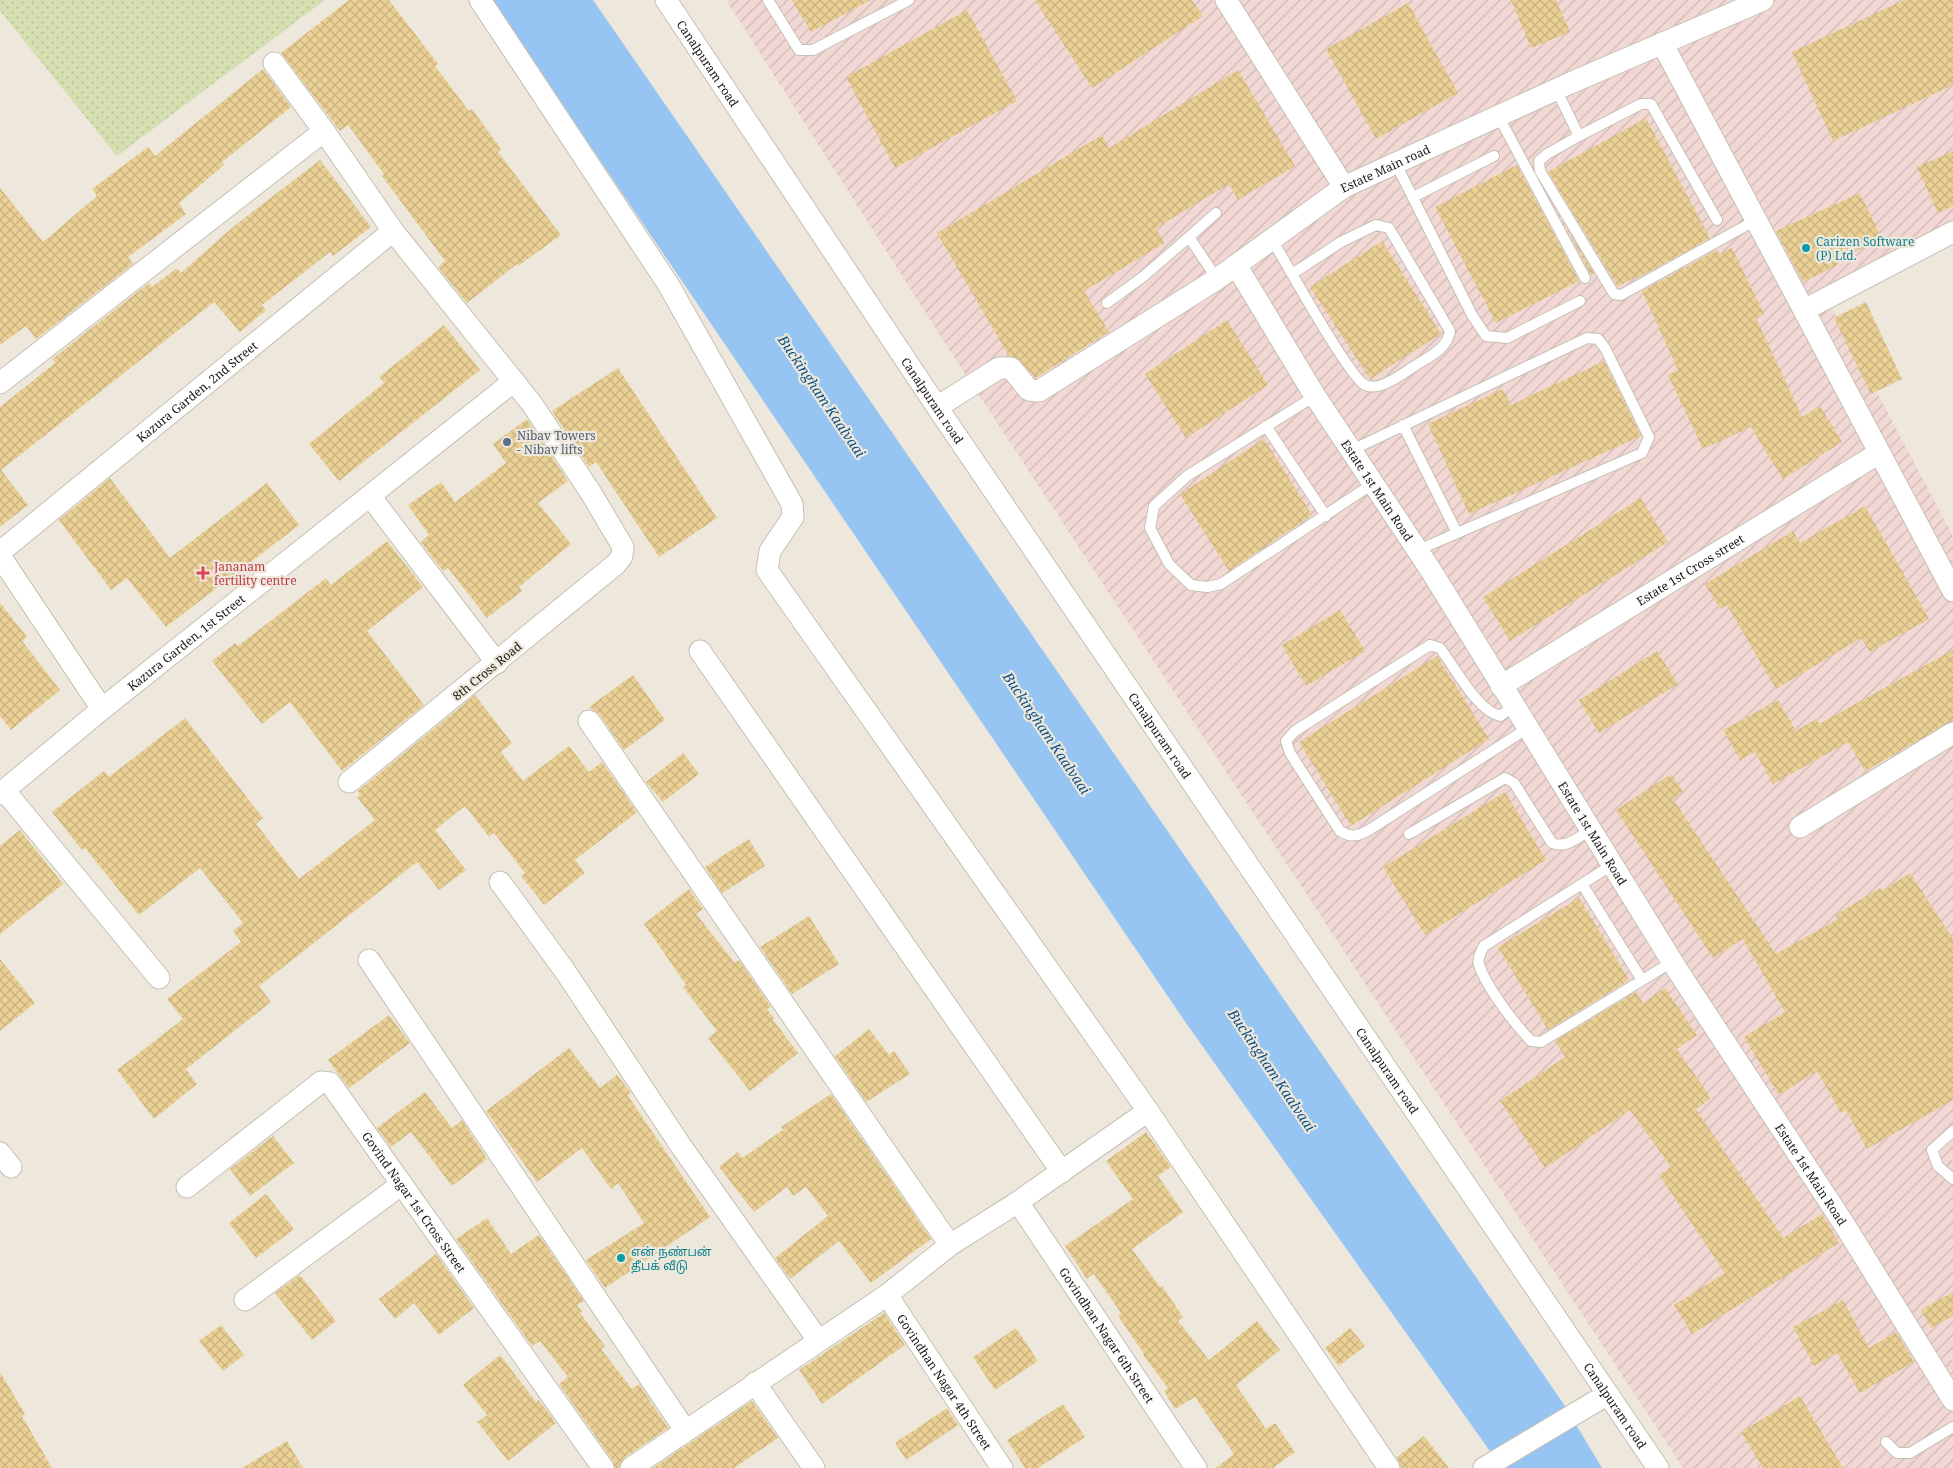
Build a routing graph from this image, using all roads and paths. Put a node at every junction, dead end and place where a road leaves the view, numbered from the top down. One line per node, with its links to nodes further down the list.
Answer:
1 (480, 0): 67 (street)
2 (666, 0): 34 (street, Canalpuram road)
3 (768, 0): 4 (lane)
4 (909, 0)
5 (1226, 0): 15 (street)
6 (1763, 0): 7 (street, Estate Main road)
7 (1662, 43): 9 (street, Estate Main road); 19 (street)
8 (274, 63): 11 (street)
9 (1556, 89): 10 (street, Estate Main road); 12 (lane)
10 (1500, 117): 14 (street, Estate Main road); 26 (lane)
11 (324, 131): 20 (street); 32 (street)
12 (1579, 136): 18 (lane); 19 (lane)
13 (1494, 156): 16 (lane)
14 (1396, 164): 15 (street, Estate Main road); 16 (lane)
15 (1344, 188): 23 (street, Estate Main road)
16 (1413, 197): 28 (lane)
17 (1216, 213): 22 (lane)
18 (1716, 220)
19 (1756, 220): 30 (street)
20 (393, 231): 31 (street); 44 (street, Kazura Garden, 2nd Street)
21 (1953, 232): 30 (street)
22 (1189, 237): 27 (lane); 29 (lane)
23 (1271, 238): 24 (street, Estate Main road); 25 (lane)
24 (1236, 265): 27 (street, Estate Main road); 33 (street, Estate 1st Main Road)
25 (1292, 274): 25 (lane)
26 (1585, 278)
27 (1217, 279): 34 (street, Estate Main road)
28 (1580, 301)
29 (1107, 303)
30 (1804, 310): 38 (street)
31 (514, 381): 40 (street, Kazura Garden, 1st Street); 48 (street, 8th Cross Road)
32 (0, 384)
33 (1315, 396): 35 (lane); 37 (street, Estate 1st Main Road)
34 (937, 407): 79 (street, Canalpuram road)
35 (1266, 426): 41 (lane); 41 (lane)
36 (1404, 426): 37 (lane); 42 (lane); 42 (lane)
37 (1352, 450): 39 (street, Estate 1st Main Road)
38 (1879, 453): 46 (street); 49 (street, Estate 1st Cross street)
39 (1374, 483): 41 (lane); 43 (street, Estate 1st Main Road)
40 (370, 496): 48 (street); 51 (street, Kazura Garden, 1st Street)
41 (1326, 516)
42 (1457, 533): 43 (lane)
43 (1418, 550): 49 (street, Estate 1st Main Road)
44 (0, 552)
45 (0, 556): 51 (street)
46 (1953, 592)
47 (700, 651): 69 (street)
48 (497, 663): 55 (street, 8th Cross Road)
49 (1501, 686): 50 (street, Estate 1st Main Road)
50 (1514, 706): 53 (street, Estate 1st Main Road); 53 (lane)
51 (102, 709): 56 (street, Kazura Garden, 1st Street)
52 (589, 721): 74 (street)
53 (1528, 728): 58 (street, Estate 1st Main Road)
54 (1953, 733): 57 (street)
55 (349, 782)
56 (2, 792): 65 (street)
57 (1800, 827)
58 (1590, 830): 59 (lane); 60 (street, Estate 1st Main Road)
59 (1409, 834)
60 (1612, 865): 62 (lane); 64 (street, Estate 1st Main Road)
61 (500, 882): 77 (street)
62 (1582, 884): 66 (lane); 66 (lane)
63 (369, 960): 82 (street)
64 (1672, 962): 66 (lane); 80 (street, Estate 1st Main Road)
65 (158, 978)
66 (1642, 980)
67 (1148, 1111): 69 (street); 84 (street)
68 (1953, 1131): 70 (lane)
69 (1062, 1172): 73 (street)
70 (1953, 1179)
71 (402, 1184): 72 (street, Govind Nagar 1st Cross Street); 76 (street); 85 (street, Govind Nagar 1st Cross Street)
72 (187, 1187)
73 (1018, 1202): 74 (street); 89 (street, Govindhan Nagar 6th Street)
74 (950, 1245): 75 (street)
75 (887, 1295): 77 (street); 88 (street, Govindhan Nagar 4th Street)
76 (245, 1300)
77 (818, 1340): 78 (street)
78 (756, 1383): 82 (street); 87 (street)
79 (1608, 1394): 90 (street); 91 (street, Canalpuram road)
80 (1953, 1400)
81 (1953, 1427): 83 (lane)
82 (685, 1430): 86 (street)
83 (1886, 1442)
84 (1387, 1467)
85 (603, 1468)
86 (631, 1468)
87 (814, 1468)
88 (1002, 1468)
89 (1196, 1468)
90 (1484, 1468)
91 (1658, 1468)

